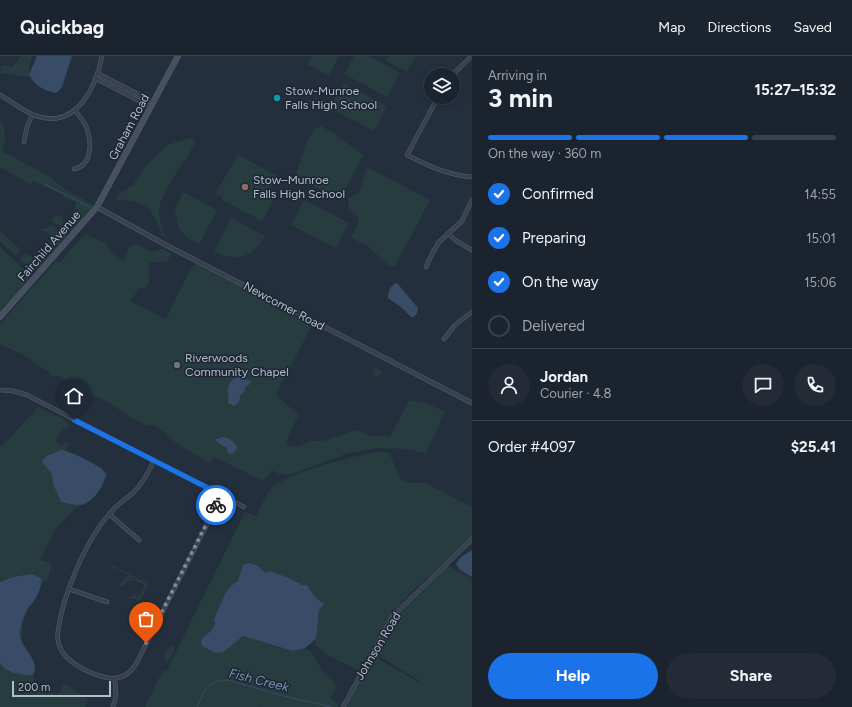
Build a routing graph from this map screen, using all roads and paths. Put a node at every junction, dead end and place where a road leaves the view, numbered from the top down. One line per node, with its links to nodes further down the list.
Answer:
1 (102, 56): 5 (street)
2 (178, 56): 13 (main road, Graham Road)
3 (472, 56): 4 (street)
4 (459, 68)
5 (97, 73): 6 (street); 7 (street)
6 (95, 78): 8 (street); 14 (street)
7 (117, 83): 8 (street); 9 (street)
8 (115, 88): 11 (street)
9 (135, 93): 11 (street); 13 (street)
10 (0, 95): 15 (street)
11 (132, 97): 13 (street)
12 (434, 104): 18 (street)
13 (152, 105): 20 (main road, Graham Road)
14 (75, 110): 15 (street); 17 (street)
15 (32, 115): 16 (street)
16 (24, 142)
17 (74, 168)
18 (472, 177)
19 (472, 200): 21 (street)
20 (97, 207): 25 (main road, Fairchild Avenue); 28 (street, Newcomer Road)
21 (449, 234): 22 (street); 23 (street)
22 (472, 250)
23 (426, 267)
24 (472, 312): 26 (street)
25 (0, 317)
26 (444, 339)
27 (0, 390): 29 (street)
28 (472, 403)
29 (154, 460): 30 (street); 32 (street)
30 (222, 495): 31 (street); 37 (street)
31 (244, 507)
32 (109, 514): 34 (street); 35 (street)
33 (472, 539): 39 (street, Johnson Road)
34 (139, 540)
35 (69, 589): 36 (street); 37 (street)
36 (106, 602)
37 (115, 679): 38 (street)
38 (113, 707)
39 (343, 707)

